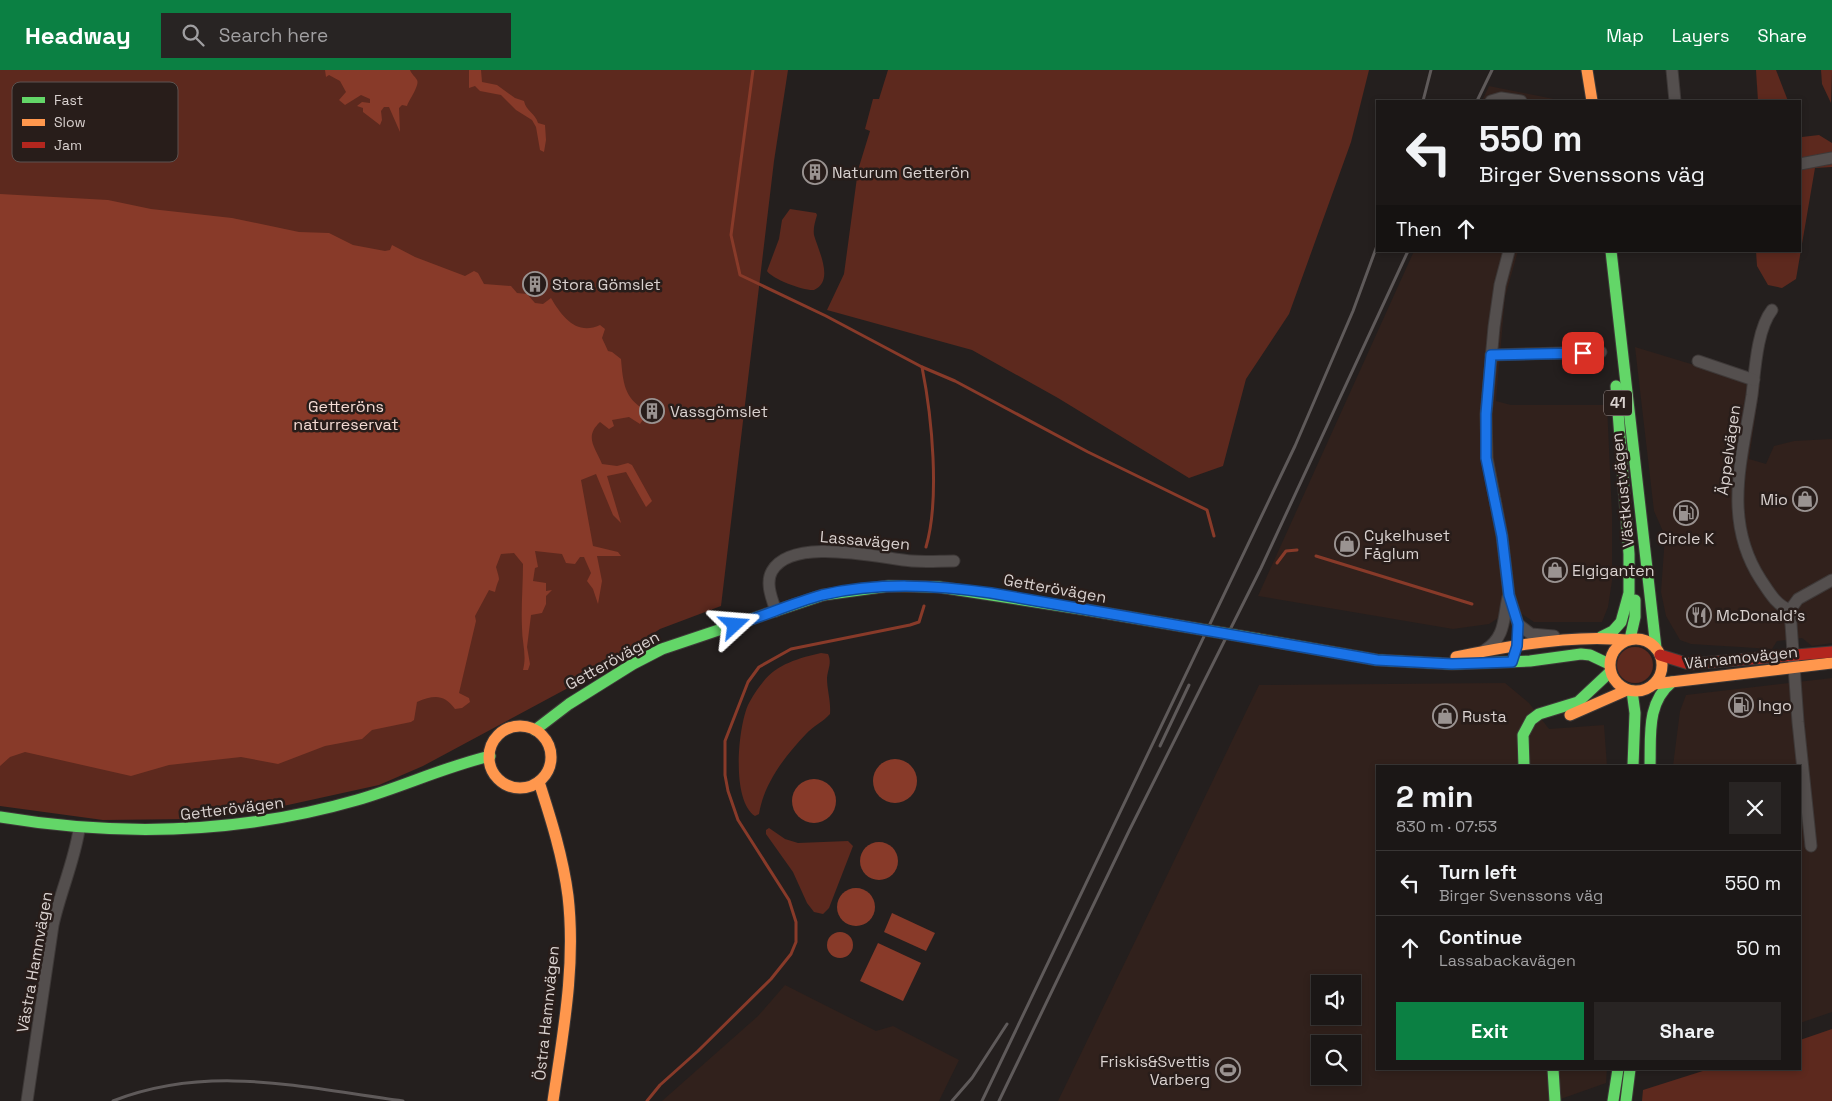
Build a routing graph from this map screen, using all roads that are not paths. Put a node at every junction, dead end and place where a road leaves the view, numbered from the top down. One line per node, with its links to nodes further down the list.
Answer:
1 (1576, 70): 6 (street)
2 (1587, 70): 7 (street)
3 (1672, 70): 8 (street)
4 (1495, 100): 5 (street)
5 (1514, 100)
6 (1580, 100)
7 (1592, 100)
8 (1675, 100)
9 (1832, 158): 10 (street)
10 (1801, 164)
11 (1509, 252): 16 (street)
12 (1600, 252): 19 (street, Västkustvägen / 41)
13 (1611, 252): 25 (street, Västkustvägen / 41)
14 (1772, 310): 18 (street, Äppelvägen)
15 (1601, 352): 16 (street)
16 (1491, 355): 22 (street)
17 (1698, 361): 18 (street)
18 (1754, 380): 23 (street, Äppelvägen)
19 (1628, 555): 28 (street, Västkustvägen / 41); 30 (street, Västkustvägen / 41)
20 (954, 561): 24 (street, Lassavägen)
21 (1832, 580): 23 (street)
22 (1509, 595): 26 (street); 27 (street)
23 (1790, 610): 35 (street)
24 (776, 611): 37 (street, Getterövägen, bridge); 44 (street, Getterövägen)
25 (1651, 618): 32 (street, 41); 36 (street, Värnamovägen)
26 (1518, 624): 29 (street); 34 (street)
27 (1504, 625): 31 (street); 34 (street)
28 (1602, 637): 29 (street, Getterövägen); 30 (street, Getterövägen)
29 (1587, 638): 34 (street, Getterövägen)
30 (1628, 640): 32 (street); 40 (street, 41)
31 (1482, 651): 34 (street, Getterövägen); 37 (street, Getterövägen)
32 (1658, 652): 36 (street, Värnamovägen); 42 (street, 41)
33 (1832, 652): 35 (street, Värnamovägen)
34 (1515, 655): 37 (street, Getterövägen); 40 (street, Getterövägen)
35 (1793, 655): 36 (street, Värnamovägen); 39 (street)
36 (1746, 660)
37 (1420, 663)
38 (1832, 664): 39 (street, Värnamovägen)
39 (1794, 667): 41 (street, Värnamovägen); 54 (street)
40 (1609, 668): 43 (street); 46 (street)
41 (1672, 682): 42 (street, Värnamovägen); 50 (street)
42 (1652, 686): 43 (street); 49 (street)
43 (1630, 691): 47 (street); 48 (street)
44 (535, 730): 45 (street); 51 (street)
45 (490, 756): 51 (street); 53 (street, Getterövägen)
46 (1524, 765)
47 (1534, 765)
48 (1633, 765)
49 (1650, 765)
50 (1650, 765)
51 (539, 782): 59 (street, Östra Hamnvägen)
52 (0, 817): 53 (street, Getterövägen)
53 (79, 830): 58 (street, Västra Hamnvägen)
54 (1811, 846)
55 (1553, 1070): 60 (street)
56 (1618, 1070): 61 (street)
57 (1630, 1070): 62 (street)
58 (27, 1101)
59 (554, 1101)
60 (1555, 1101)
61 (1613, 1101)
62 (1626, 1101)

